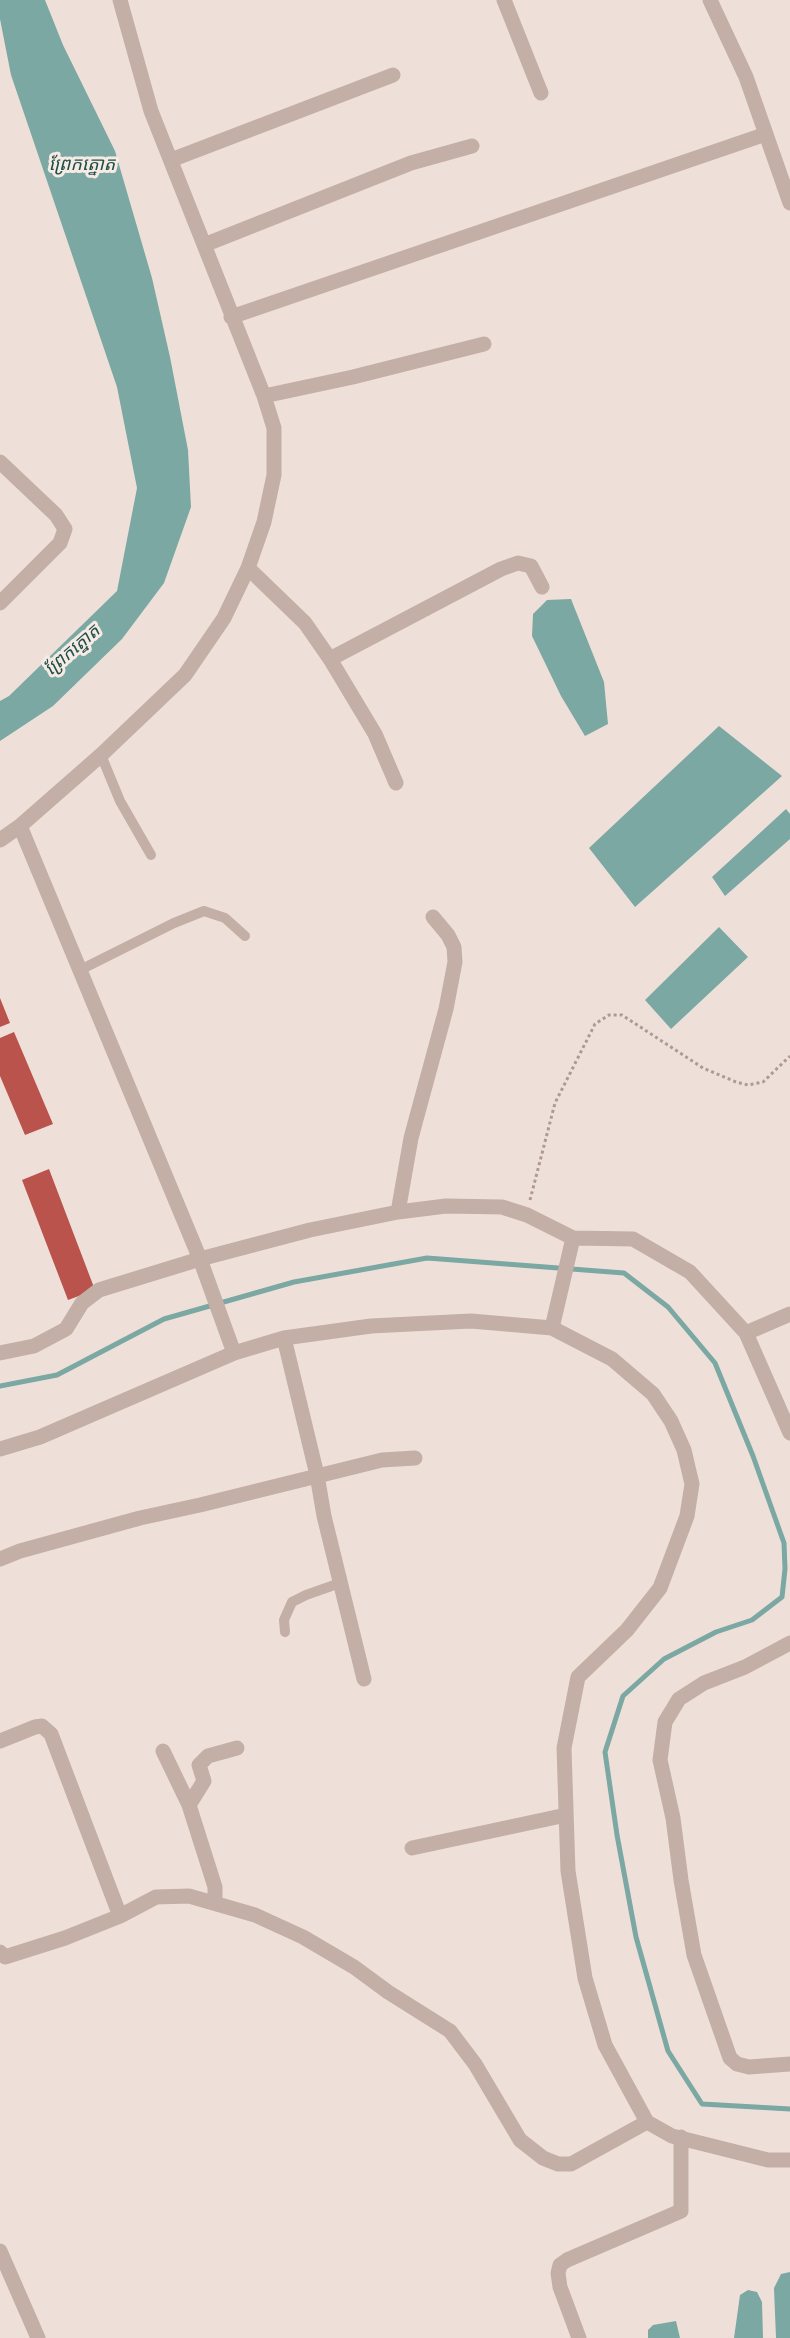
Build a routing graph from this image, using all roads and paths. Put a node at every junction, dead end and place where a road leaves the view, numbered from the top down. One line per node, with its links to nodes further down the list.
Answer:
1 (120, 0): 8 (street)
2 (504, 0): 5 (street)
3 (710, 0): 6 (street)
4 (393, 75): 8 (street)
5 (541, 93)
6 (766, 135): 9 (street); 11 (street)
7 (472, 146): 10 (street)
8 (171, 160): 10 (street)
9 (790, 203)
10 (204, 245): 11 (street)
11 (231, 317): 13 (street)
12 (484, 345): 13 (street)
13 (264, 396): 15 (street)
14 (0, 462): 17 (street)
15 (248, 568): 18 (street); 19 (street)
16 (542, 587): 18 (street)
17 (0, 603)
18 (330, 659): 20 (street)
19 (101, 755): 21 (street); 23 (lane)
20 (396, 783)
21 (20, 826): 22 (street); 26 (street)
22 (0, 840)
23 (151, 855)
24 (433, 917): 28 (street)
25 (245, 936): 26 (lane)
26 (80, 970): 31 (street)
27 (790, 1056): 29 (path)
28 (398, 1212): 29 (street); 31 (street)
29 (527, 1215): 30 (street)
30 (573, 1238): 33 (street); 34 (street)
31 (200, 1259): 36 (street); 37 (street)
32 (790, 1314): 34 (street)
33 (552, 1328): 35 (street); 51 (street)
34 (746, 1334): 38 (street)
35 (284, 1338): 37 (street); 41 (street)
36 (0, 1353)
37 (234, 1353): 39 (street)
38 (790, 1433)
39 (0, 1449)
40 (415, 1458): 41 (street)
41 (317, 1475): 42 (street); 43 (street)
42 (0, 1559)
43 (340, 1583): 44 (lane); 46 (street)
44 (285, 1632)
45 (790, 1643): 56 (street)
46 (364, 1680)
47 (0, 1741): 54 (street)
48 (237, 1748): 50 (street)
49 (164, 1751): 50 (street)
50 (189, 1805): 53 (street)
51 (566, 1815): 52 (street); 57 (street)
52 (412, 1848)
53 (215, 1903): 54 (street); 57 (street)
54 (120, 1916): 55 (street)
55 (0, 1952)
56 (790, 2064)
57 (647, 2122): 58 (street)
58 (681, 2137): 59 (street); 62 (street)
59 (790, 2160)
60 (0, 2251): 61 (street)
61 (38, 2338)
62 (579, 2338)

